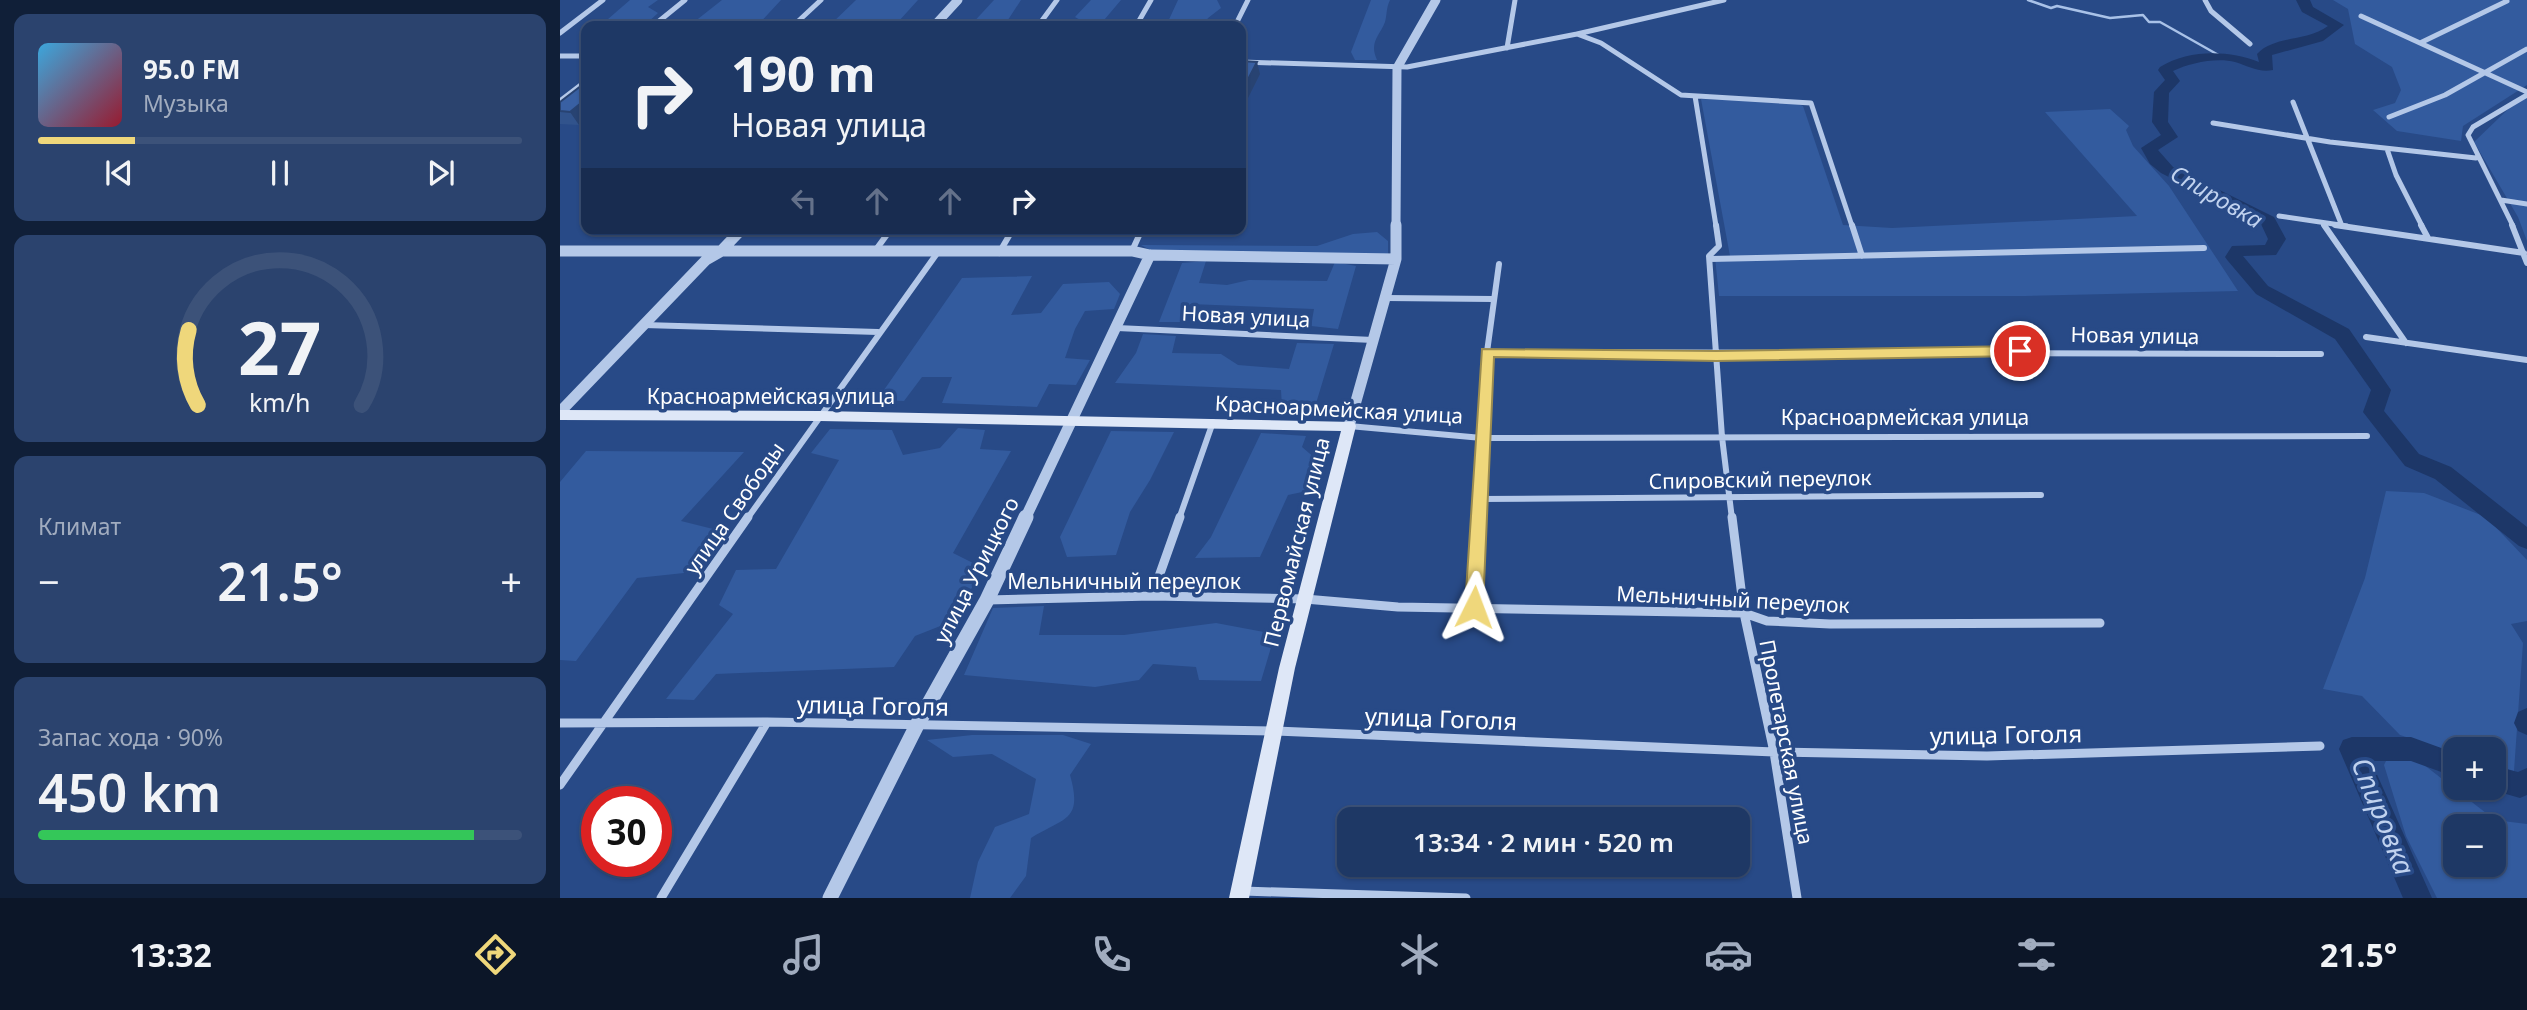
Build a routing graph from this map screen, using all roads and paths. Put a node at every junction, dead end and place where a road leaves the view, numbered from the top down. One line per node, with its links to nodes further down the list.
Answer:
1 (603, 0): 20 (street)
2 (685, 0): 14 (street)
3 (821, 0): 15 (street)
4 (958, 0): 16 (street)
5 (1057, 0): 17 (street)
6 (1151, 0): 18 (street)
7 (1248, 0): 19 (street)
8 (1436, 0): 29 (street, Первомайская улица)
9 (1515, 0): 24 (street)
10 (1724, 0): 21 (street)
11 (2205, 0): 23 (street)
12 (2507, 1): 22 (street)
13 (2361, 16): 22 (street)
14 (659, 21)
15 (798, 21)
16 (939, 21)
17 (1042, 21)
18 (1139, 21)
19 (1238, 21)
20 (560, 33)
21 (1577, 34): 24 (street); 33 (street)
22 (2420, 43): 30 (street)
23 (2250, 44)
24 (1507, 48): 29 (street)
25 (2527, 49): 30 (street)
26 (560, 56): 27 (street)
27 (581, 56)
28 (1246, 62): 29 (street)
29 (1397, 68): 63 (street, Первомайская улица)
30 (2485, 72): 32 (street); 38 (street)
31 (581, 85): 35 (street)
32 (2527, 93): 34 (street)
33 (1695, 96): 62 (street); 64 (street, Пролетарская улица)
34 (2519, 99): 37 (street); 42 (street)
35 (560, 101)
36 (2293, 102): 40 (street)
37 (2527, 102)
38 (2389, 117)
39 (2213, 123): 40 (street)
40 (2308, 139): 41 (street); 47 (street)
41 (2387, 149): 42 (street); 52 (street)
42 (2476, 158): 43 (street)
43 (2501, 200): 44 (street); 60 (street)
44 (2527, 204)
45 (2279, 216): 46 (street)
46 (2323, 223): 47 (street); 74 (street)
47 (2342, 226): 52 (street)
48 (736, 235): 55 (street)
49 (886, 235): 58 (street)
50 (1010, 235): 59 (street)
51 (1139, 235): 56 (street)
52 (2428, 238): 60 (street)
53 (2204, 248): 62 (street)
54 (560, 251): 55 (street)
55 (720, 251): 58 (street); 69 (street)
56 (1132, 251): 59 (street); 61 (street)
57 (938, 252): 58 (street); 59 (street); 71 (street, улица Свободы)
58 (873, 253)
59 (999, 253)
60 (2524, 253): 65 (street)
61 (1150, 256): 63 (street); 70 (street, улица Урицкого)
62 (1862, 256): 64 (street)
63 (1396, 259): 67 (street, Первомайская улица)
64 (1710, 259): 77 (street, Пролетарская улица)
65 (2527, 263)
66 (1499, 264): 68 (street)
67 (1386, 298): 68 (street); 73 (street, Первомайская улица)
68 (1493, 299): 75 (street)
69 (642, 324): 71 (street); 79 (street)
70 (1117, 328): 73 (street, Новая улица); 81 (street, улица Урицкого)
71 (878, 332): 80 (street, улица Свободы)
72 (2366, 337): 74 (street)
73 (1373, 340): 83 (street, Первомайская улица)
74 (2406, 343): 78 (street)
75 (1487, 352): 77 (street, Новая улица); 86 (street)
76 (2321, 354): 77 (street, Новая улица)
77 (1716, 356): 84 (street, Пролетарская улица)
78 (2527, 360)
79 (560, 413): 80 (main road, Красноармейская улица)
80 (820, 416): 81 (main road, Красноармейская улица); 98 (street, улица Свободы)
81 (1073, 420): 82 (main road, Красноармейская улица); 92 (street, улица Урицкого)
82 (1213, 422): 83 (main road, Красноармейская улица); 90 (street)
83 (1349, 426): 86 (street, Красноармейская улица); 91 (main road, Первомайская улица)
84 (1722, 436): 85 (street, Красноармейская улица); 86 (street, Красноармейская улица); 88 (street, Пролетарская улица)
85 (2367, 436)
86 (1482, 438): 89 (street)
87 (2041, 495): 88 (street, Спировский переулок)
88 (1729, 496): 89 (street, Спировский переулок); 94 (street, Пролетарская улица)
89 (1479, 499): 93 (street)
90 (1152, 596): 91 (street, Мельничный переулок); 92 (street, Мельничный переулок)
91 (1305, 599): 93 (street, Мельничный переулок); 100 (main road, Первомайская улица)
92 (986, 600): 99 (street, улица Урицкого)
93 (1474, 607): 94 (street, Мельничный переулок)
94 (1744, 613): 95 (street, Мельничный переулок); 102 (street, Пролетарская улица)
95 (2100, 623)
96 (767, 722): 98 (street, улица Гоголя); 99 (street, улица Гоголя); 105 (street)
97 (560, 723): 98 (street, улица Гоголя)
98 (604, 724): 103 (street, улица Свободы)
99 (917, 725): 100 (street, улица Гоголя); 106 (street, улица Урицкого)
100 (1276, 731): 102 (street, улица Гоголя); 104 (main road, Первомайская улица)
101 (2320, 746): 102 (street, улица Гоголя)
102 (1774, 752): 108 (street, Пролетарская улица)
103 (560, 785)
104 (1240, 894): 107 (street)
105 (661, 898)
106 (830, 898)
107 (1466, 898)
108 (1797, 898)

